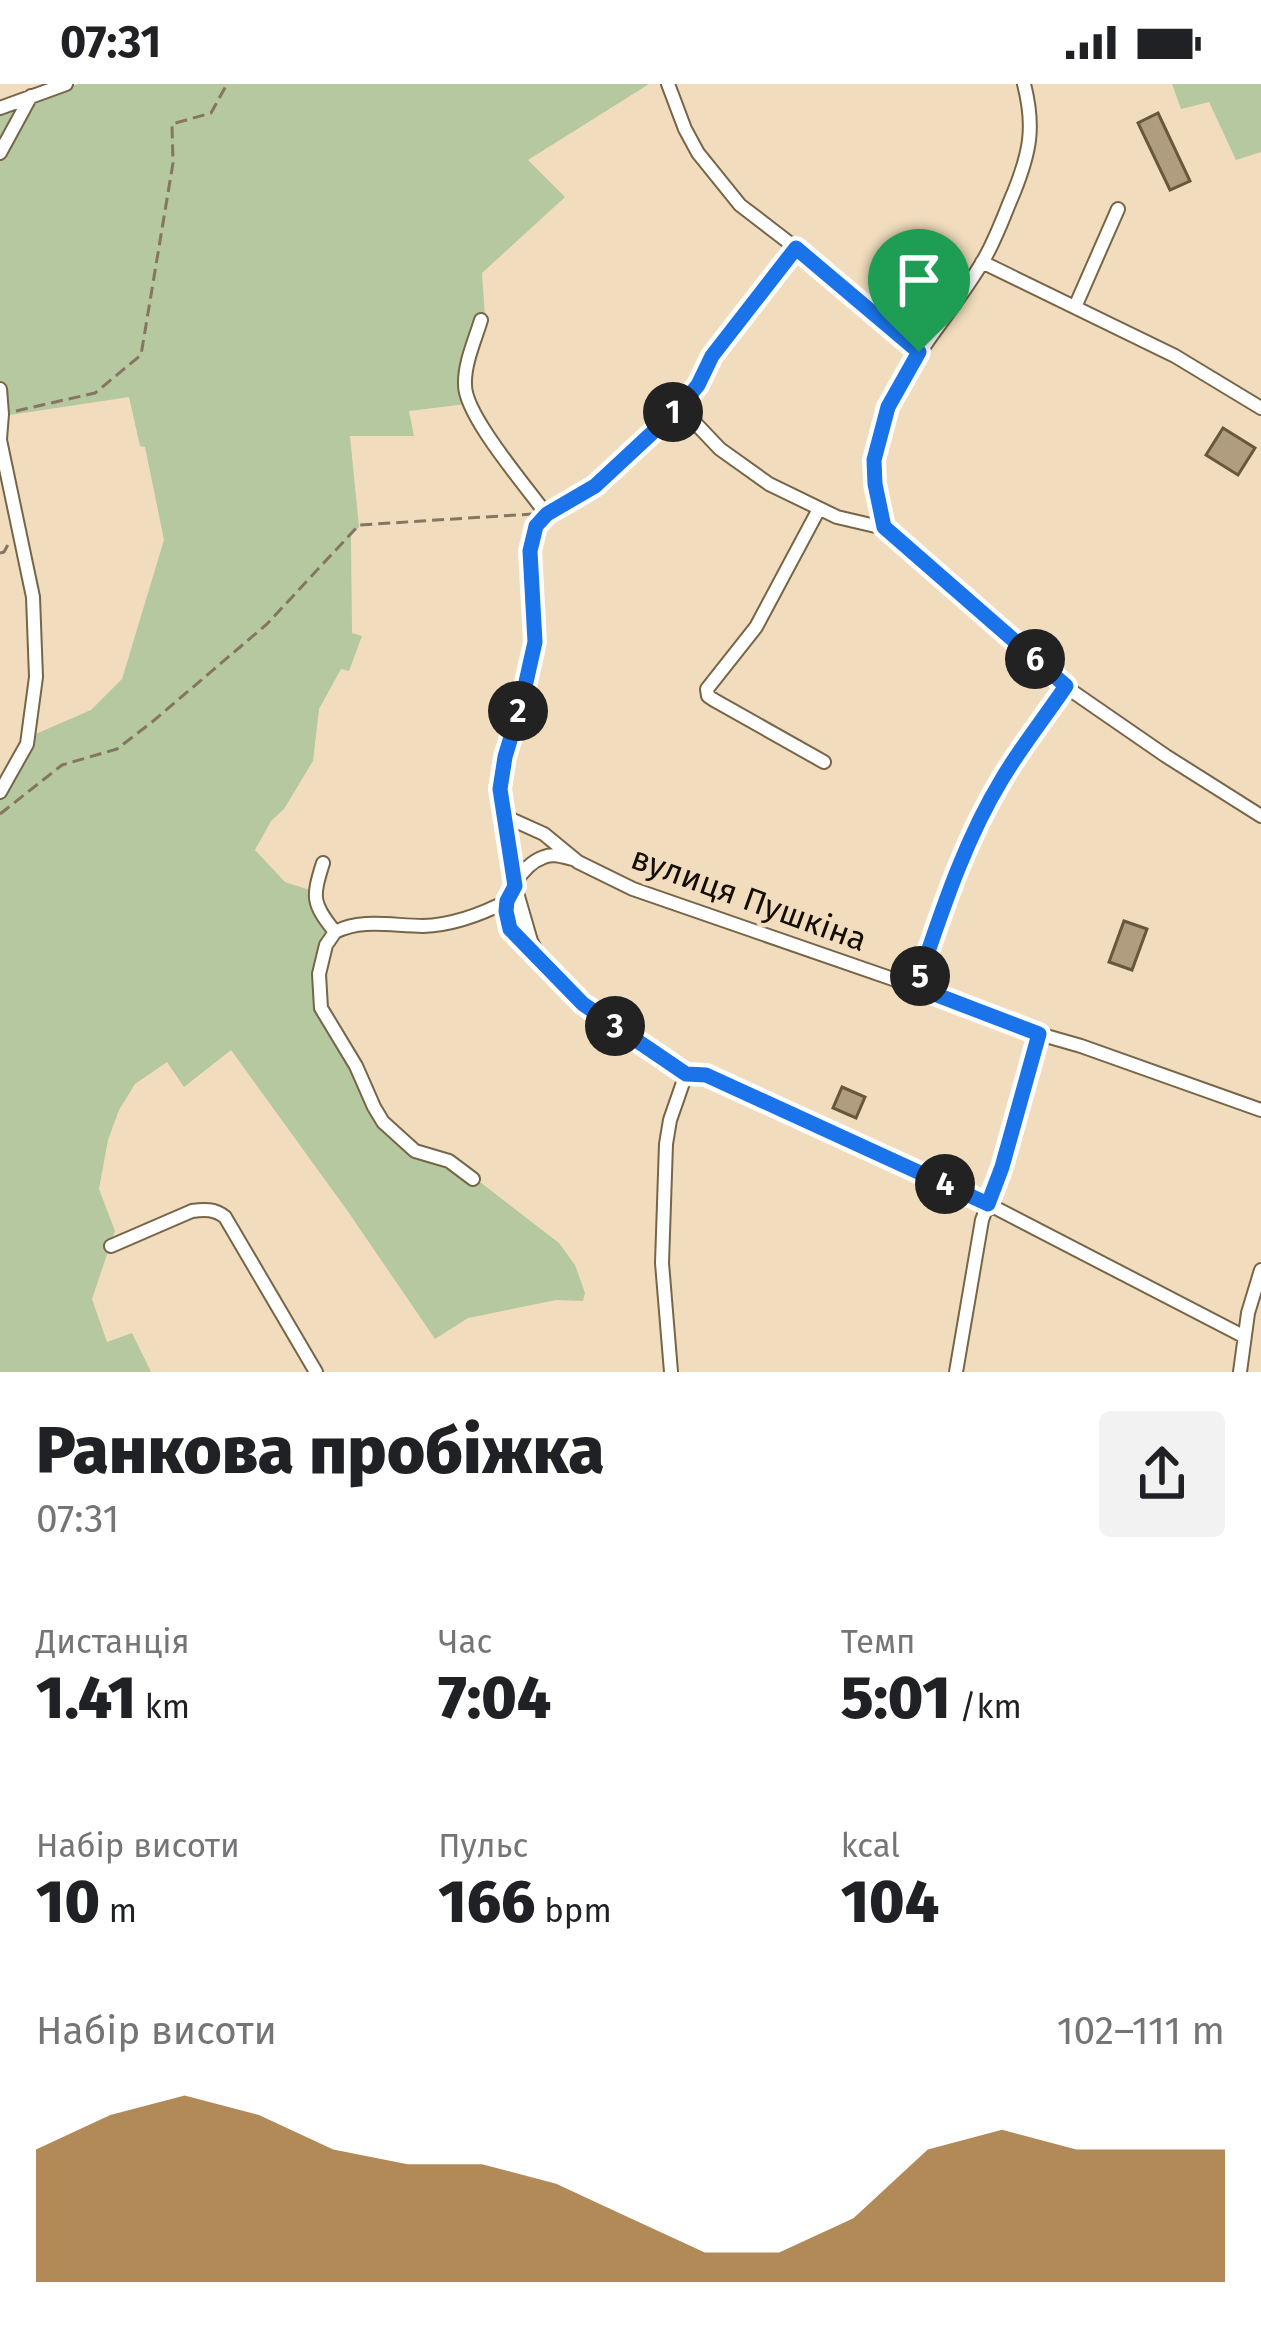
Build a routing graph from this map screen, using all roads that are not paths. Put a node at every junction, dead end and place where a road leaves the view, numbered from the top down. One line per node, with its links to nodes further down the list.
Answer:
1 (66, 84): 4 (street)
2 (668, 84): 8 (street)
3 (1024, 84): 9 (street)
4 (31, 96): 5 (street); 6 (street)
5 (0, 108)
6 (0, 153)
7 (1118, 209): 10 (street)
8 (796, 248): 12 (street); 14 (street)
9 (982, 262): 10 (street); 12 (street)
10 (1075, 307): 15 (street)
11 (481, 320): 19 (street)
12 (919, 352): 20 (street)
13 (0, 389): 16 (street)
14 (680, 407): 18 (street); 19 (street)
15 (1261, 408)
16 (2, 414): 17 (street)
17 (0, 440): 23 (street)
18 (819, 509): 20 (street); 22 (street)
19 (547, 514): 24 (street)
20 (884, 527): 21 (street)
21 (1066, 686): 25 (street); 32 (street)
22 (824, 762)
23 (0, 792)
24 (502, 815): 26 (street, вулиця Пушкіна); 28 (street)
25 (1261, 816)
26 (574, 859): 28 (street); 32 (street, вулиця Пушкіна)
27 (323, 863): 30 (street)
28 (515, 886): 29 (street); 31 (street)
29 (507, 901): 30 (street); 31 (street)
30 (335, 932): 36 (street)
31 (537, 954): 34 (street)
32 (916, 987): 33 (street, вулиця Пушкіна)
33 (1039, 1034): 35 (street, вулиця Пушкіна); 37 (street)
34 (686, 1074): 37 (street); 43 (street)
35 (1261, 1110)
36 (472, 1179)
37 (988, 1204): 40 (street); 44 (street)
38 (111, 1246): 42 (street)
39 (1261, 1270): 40 (street)
40 (1243, 1341): 41 (street); 45 (street)
41 (1261, 1353)
42 (316, 1372)
43 (671, 1372)
44 (956, 1372)
45 (1240, 1372)

